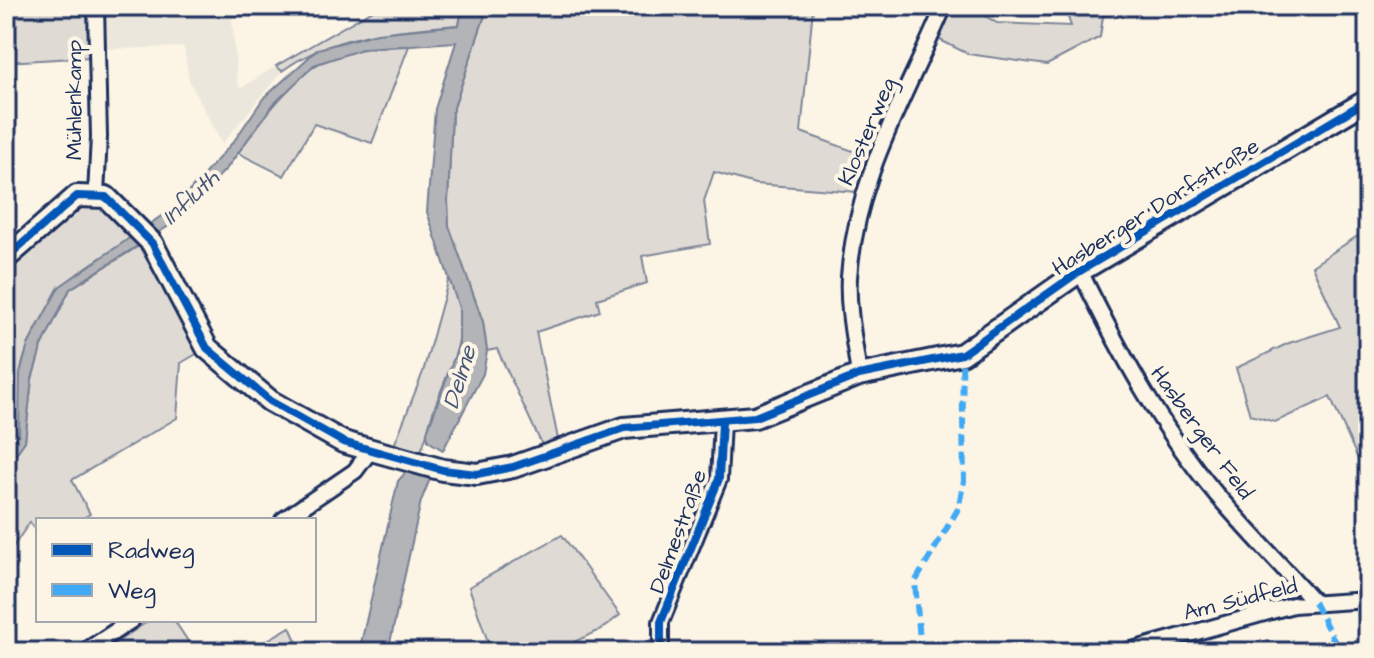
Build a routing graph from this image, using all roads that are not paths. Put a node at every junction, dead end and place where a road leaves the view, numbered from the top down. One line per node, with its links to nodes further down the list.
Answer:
1 (96, 6): 4 (street, Mühlenkamp)
2 (944, 6): 7 (street, Klosterweg)
3 (1368, 100): 6 (street, Hasberger Dorfstraße)
4 (96, 194): 5 (street); 9 (street)
5 (6, 258)
6 (1080, 271): 7 (street, Hasberger Dorfstraße); 12 (street, Hasberger Feld)
7 (859, 375): 8 (street, Hasberger Dorfstraße)
8 (722, 422): 9 (street, Hasberger Dorfstraße); 15 (street, Delmestraße)
9 (370, 451): 10 (street)
10 (286, 518)
11 (1368, 600): 12 (street, Am Südfeld)
12 (1314, 602): 16 (street, Am Südfeld)
13 (129, 622): 14 (street)
14 (84, 652)
15 (661, 652)
16 (1125, 652)

